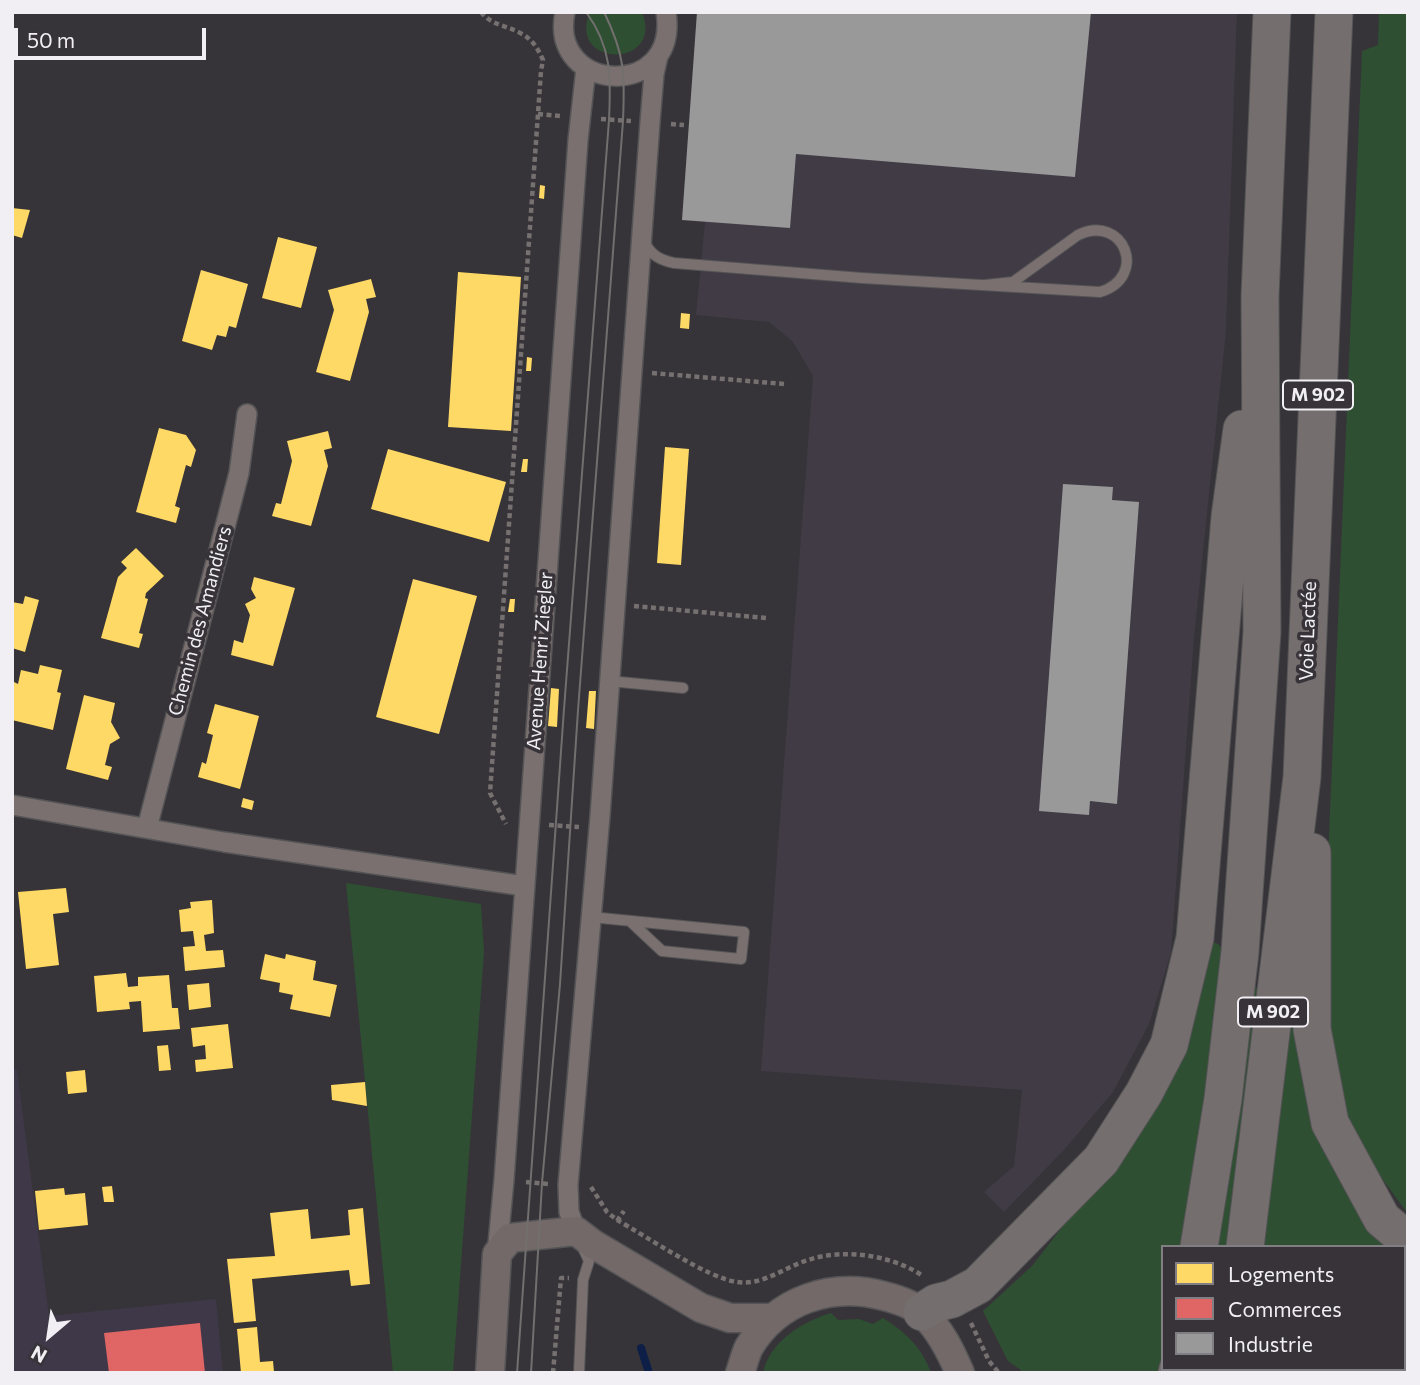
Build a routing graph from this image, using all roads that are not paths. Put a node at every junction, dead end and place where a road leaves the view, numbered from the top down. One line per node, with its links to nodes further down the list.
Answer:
1 (565, 12): 6 (street)
2 (666, 12): 5 (street)
3 (1272, 12): 9 (highway, M 902)
4 (1334, 12): 13 (highway, Voie Lactée / M 902)
5 (658, 56): 6 (street); 7 (street)
6 (586, 68): 16 (street, Avenue Henri Ziegler)
7 (643, 236): 8 (lane); 11 (street)
8 (985, 285): 8 (lane)
9 (1260, 296): 21 (highway, M 902); 24 (highway)
10 (247, 414): 15 (street, Chemin des Amandiers)
11 (609, 681): 12 (lane); 17 (street)
12 (683, 688)
13 (1302, 777): 20 (highway); 22 (highway, Voie Lactée / M 902)
14 (12, 805): 15 (street)
15 (147, 828): 16 (street)
16 (524, 886): 23 (street, Avenue Henri Ziegler)
17 (591, 917): 18 (lane); 19 (street)
18 (630, 921): 18 (lane)
19 (576, 1231): 23 (street); 25 (street); 27 (lane)
20 (1408, 1241)
21 (1199, 1245)
22 (1245, 1245)
23 (497, 1254): 26 (street)
24 (924, 1296): 25 (street); 29 (street)
25 (773, 1318): 28 (street)
26 (490, 1373)
27 (579, 1373)
28 (740, 1373)
29 (960, 1373)

